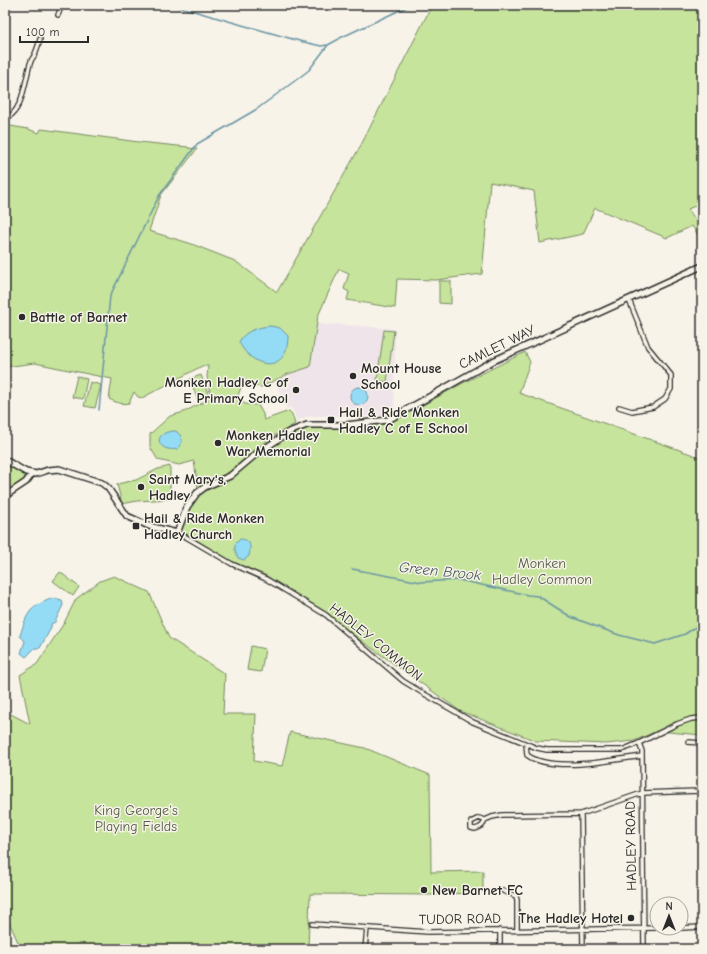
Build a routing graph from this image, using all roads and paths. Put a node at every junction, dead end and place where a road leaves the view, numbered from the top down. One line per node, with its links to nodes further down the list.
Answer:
1 (56, 5): 2 (street)
2 (62, 6): 3 (street)
3 (58, 15)
4 (40, 39): 5 (street)
5 (5, 119)
6 (702, 266): 7 (street, CAMLET WAY)
7 (629, 300): 8 (street); 12 (street, CAMLET WAY)
8 (619, 407)
9 (5, 460): 10 (street)
10 (32, 474): 11 (street); 12 (street)
11 (5, 496)
12 (177, 533): 16 (street, HADLEY COMMON)
13 (702, 718): 17 (street, HADLEY COMMON)
14 (688, 742): 15 (street)
15 (702, 743)
16 (526, 744): 17 (street, HADLEY COMMON); 18 (street)
17 (639, 744): 18 (street, HADLEY ROAD)
18 (642, 756): 20 (street, HADLEY ROAD)
19 (702, 792): 20 (street)
20 (642, 793): 21 (street); 29 (street, HADLEY ROAD)
21 (581, 814): 22 (street); 32 (street)
22 (485, 820)
23 (503, 891): 25 (street)
24 (520, 893): 25 (street)
25 (516, 896): 34 (street)
26 (312, 924): 28 (street, TUDOR ROAD)
27 (702, 927): 31 (street)
28 (367, 928): 33 (street, TUDOR ROAD); 35 (street)
29 (643, 928): 30 (street, TUDOR ROAD); 32 (street, TUDOR ROAD); 38 (street, HADLEY ROAD)
30 (649, 928)
31 (689, 928)
32 (583, 929): 34 (street, TUDOR ROAD); 37 (street)
33 (500, 930): 34 (street, TUDOR ROAD); 36 (street)
34 (517, 930)
35 (365, 949)
36 (500, 949)
37 (583, 949)
38 (644, 949)

